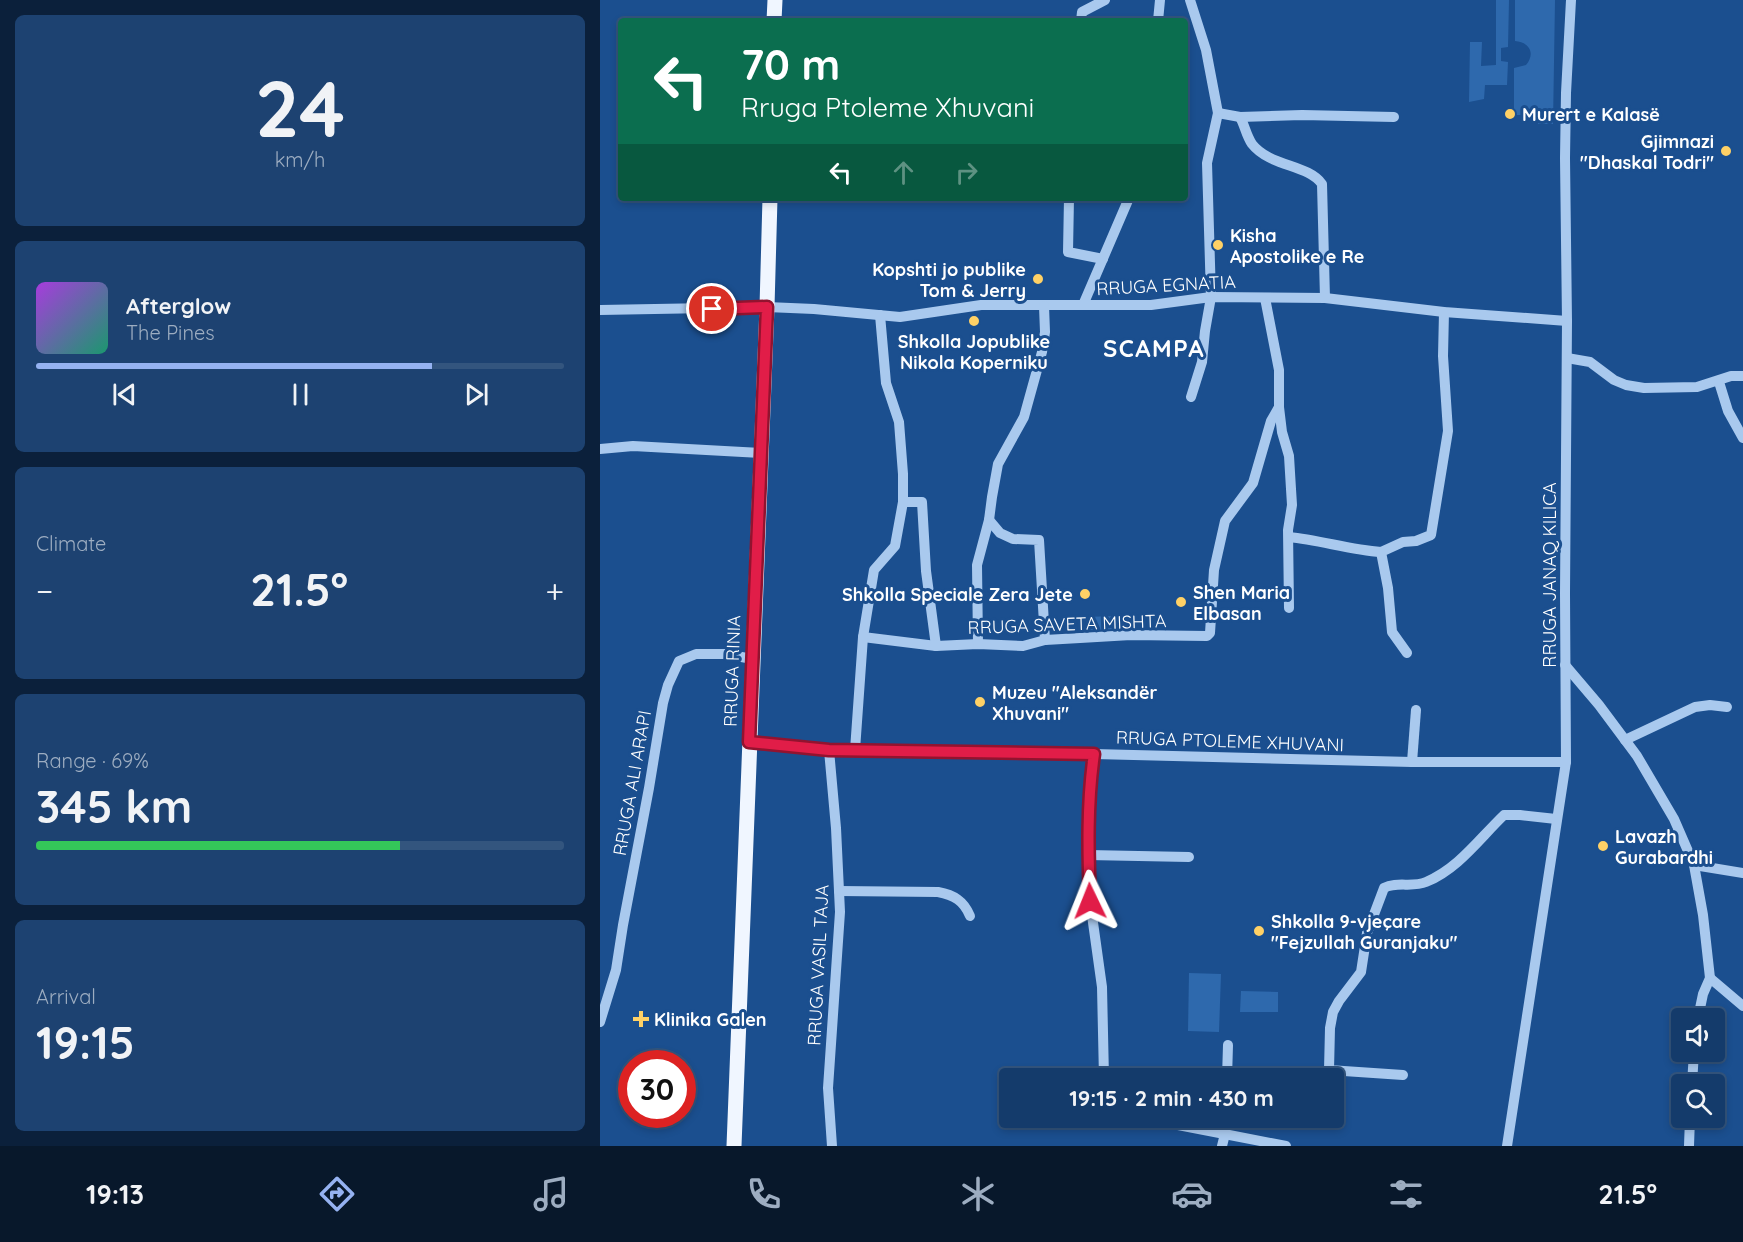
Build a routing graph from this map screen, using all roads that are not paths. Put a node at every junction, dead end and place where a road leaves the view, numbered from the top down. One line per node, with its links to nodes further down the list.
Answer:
1 (775, 0): 6 (main road)
2 (1105, 0): 7 (street)
3 (1160, 0): 8 (street)
4 (1190, 0): 9 (street)
5 (1571, 0): 25 (street, RRUGA JANAQ KILICA)
6 (774, 18)
7 (1081, 18)
8 (1158, 18)
9 (1218, 113): 10 (street); 16 (street)
10 (1240, 117): 11 (street); 17 (street)
11 (1394, 117)
12 (770, 201): 21 (main road, RRUGA RINIA)
13 (1069, 201): 15 (street)
14 (1128, 201): 15 (street)
15 (1103, 259): 19 (street)
16 (1211, 297): 18 (street, RRUGA EGNATIA); 19 (street, RRUGA EGNATIA); 29 (street)
17 (1325, 297): 18 (street, RRUGA EGNATIA); 23 (street, RRUGA EGNATIA)
18 (1265, 298): 30 (street)
19 (1083, 305): 20 (street, RRUGA EGNATIA)
20 (1044, 306): 24 (street, RRUGA EGNATIA); 35 (street)
21 (767, 307): 22 (street, RRUGA EGNATIA); 24 (street, RRUGA EGNATIA); 33 (main road, RRUGA RINIA)
22 (600, 310)
23 (1444, 312): 25 (street, RRUGA EGNATIA); 37 (street)
24 (880, 315): 34 (street)
25 (1567, 321): 26 (street, RRUGA JANAQ KILICA)
26 (1567, 358): 28 (street); 45 (street, RRUGA JANAQ KILICA)
27 (1743, 376): 28 (street)
28 (1719, 381): 31 (street)
29 (1191, 397)
30 (1279, 407): 36 (street); 40 (street, RRUGA SAVETA MISHTA)
31 (1743, 438)
32 (600, 449): 33 (street)
33 (761, 453): 44 (main road, RRUGA RINIA)
34 (903, 502): 39 (street); 42 (street)
35 (989, 520): 40 (street); 41 (street)
36 (1289, 537): 37 (street); 38 (street)
37 (1381, 552): 43 (street)
38 (1289, 608)
39 (863, 637): 42 (street, RRUGA SAVETA MISHTA); 51 (street)
40 (1045, 640): 41 (street, RRUGA SAVETA MISHTA)
41 (978, 644): 42 (street, RRUGA SAVETA MISHTA)
42 (936, 646)
43 (1407, 653)
44 (752, 659): 49 (main road, RRUGA RINIA); 65 (street, RRUGA ALI ARAPI)
45 (1565, 665): 48 (street); 54 (street, RRUGA JANAQ KILICA)
46 (1727, 707): 48 (street)
47 (1416, 710): 53 (street)
48 (1625, 740): 58 (street)
49 (749, 742): 50 (street, RRUGA PTOLEME XHUVANI); 74 (main road, RRUGA RINIA)
50 (829, 750): 51 (street, RRUGA PTOLEME XHUVANI); 60 (street, RRUGA VASIL TAJA)
51 (855, 750): 52 (street, RRUGA PTOLEME XHUVANI)
52 (1094, 754): 53 (street, RRUGA PTOLEME XHUVANI); 56 (street)
53 (1412, 762): 54 (street, RRUGA PTOLEME XHUVANI)
54 (1566, 762): 55 (street, RRUGA JANAQ KILICA)
55 (1556, 819): 69 (street); 78 (street, RRUGA JANAQ KILICA)
56 (1088, 855): 57 (street); 67 (street)
57 (1189, 857)
58 (1694, 865): 59 (street); 62 (street)
59 (1743, 873)
60 (839, 891): 61 (street); 75 (street, RRUGA VASIL TAJA)
61 (970, 916)
62 (1710, 978): 63 (street); 64 (street)
63 (1743, 1006)
64 (1700, 1008)
65 (600, 1022)
66 (1228, 1045): 68 (street)
67 (1104, 1068)
68 (1227, 1068)
69 (1403, 1075)
70 (1190, 1128): 73 (street)
71 (1225, 1128): 73 (street)
72 (1690, 1128): 79 (street)
73 (1225, 1134): 76 (street); 77 (street)
74 (734, 1146)
75 (832, 1146)
76 (1222, 1146)
77 (1286, 1146)
78 (1507, 1146)
79 (1689, 1146)

